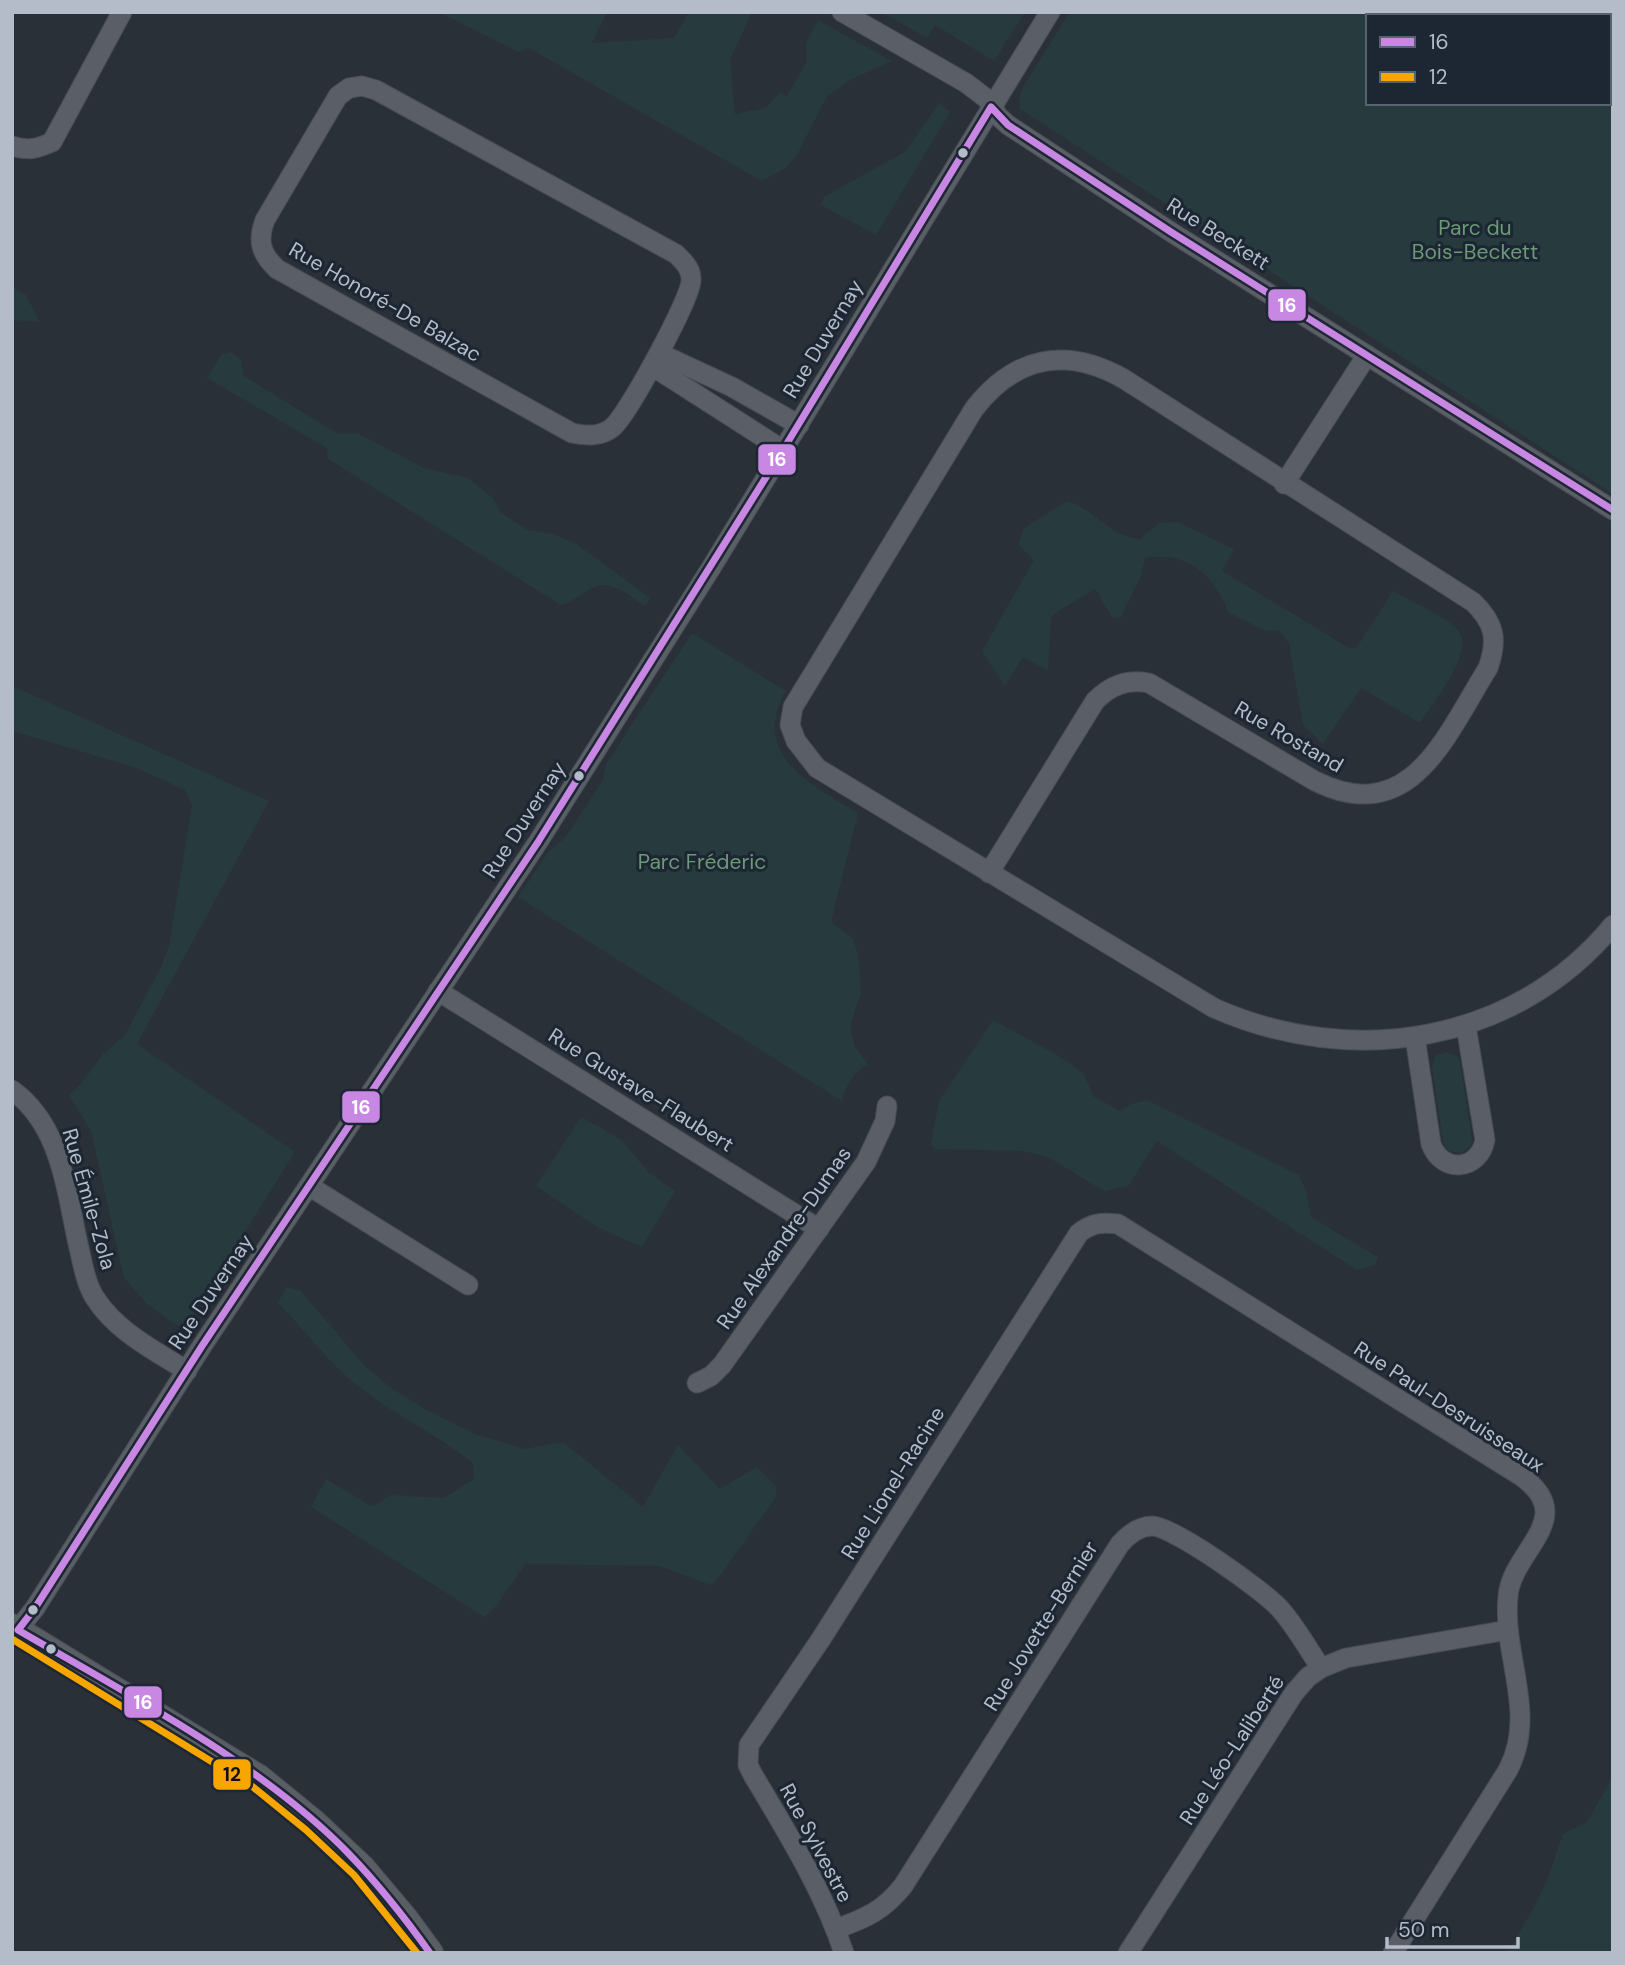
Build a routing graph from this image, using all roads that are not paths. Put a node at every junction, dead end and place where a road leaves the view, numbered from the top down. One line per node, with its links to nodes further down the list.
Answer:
1 (122, 12): 5 (street)
2 (842, 12): 4 (street, Rue Beckett)
3 (1050, 12): 4 (street, Rue Duvernay)
4 (991, 107): 6 (street, Rue Beckett); 8 (street, Rue Duvernay)
5 (12, 146)
6 (1367, 355): 10 (street); 11 (street, Rue Beckett)
7 (655, 359): 7 (street, Rue Honoré-De Balzac); 8 (street); 9 (street)
8 (799, 425): 9 (street, Rue Duvernay)
9 (783, 450): 14 (street, Rue Duvernay)
10 (1284, 484): 12 (street, Rue Rostand); 12 (street, Rue Rostand)
11 (1613, 510)
12 (989, 873): 16 (street, Rue Rostand)
13 (1613, 925): 15 (street, Rue Rostand)
14 (438, 991): 19 (street, Rue Duvernay); 20 (street, Rue Gustave-Flaubert)
15 (1466, 1026): 16 (street, Rue Rostand); 16 (street)
16 (1415, 1037)
17 (12, 1090): 23 (street, Rue Émile-Zola)
18 (887, 1106): 20 (street, Rue Alexandre-Dumas)
19 (309, 1186): 22 (street); 23 (street, Rue Duvernay)
20 (819, 1228): 24 (street, Rue Alexandre-Dumas)
21 (1079, 1233): 25 (street, Rue Paul-Desruisseaux); 28 (street, Rue Lionel-Racine)
22 (468, 1285)
23 (187, 1371): 26 (street, Rue Duvernay)
24 (696, 1383)
25 (1508, 1630): 27 (street, Rue Léo-Laliberté); 33 (street, Rue Paul-Desruisseaux)
26 (14, 1631): 30 (street)
27 (1321, 1668): 29 (street, Rue Jovette-Bernier); 32 (street, Rue Léo-Laliberté)
28 (747, 1756): 29 (street, Rue Sylvestre)
29 (836, 1929): 31 (street, Rue Sylvestre)
30 (430, 1953)
31 (844, 1953)
32 (1128, 1953)
33 (1393, 1953)

